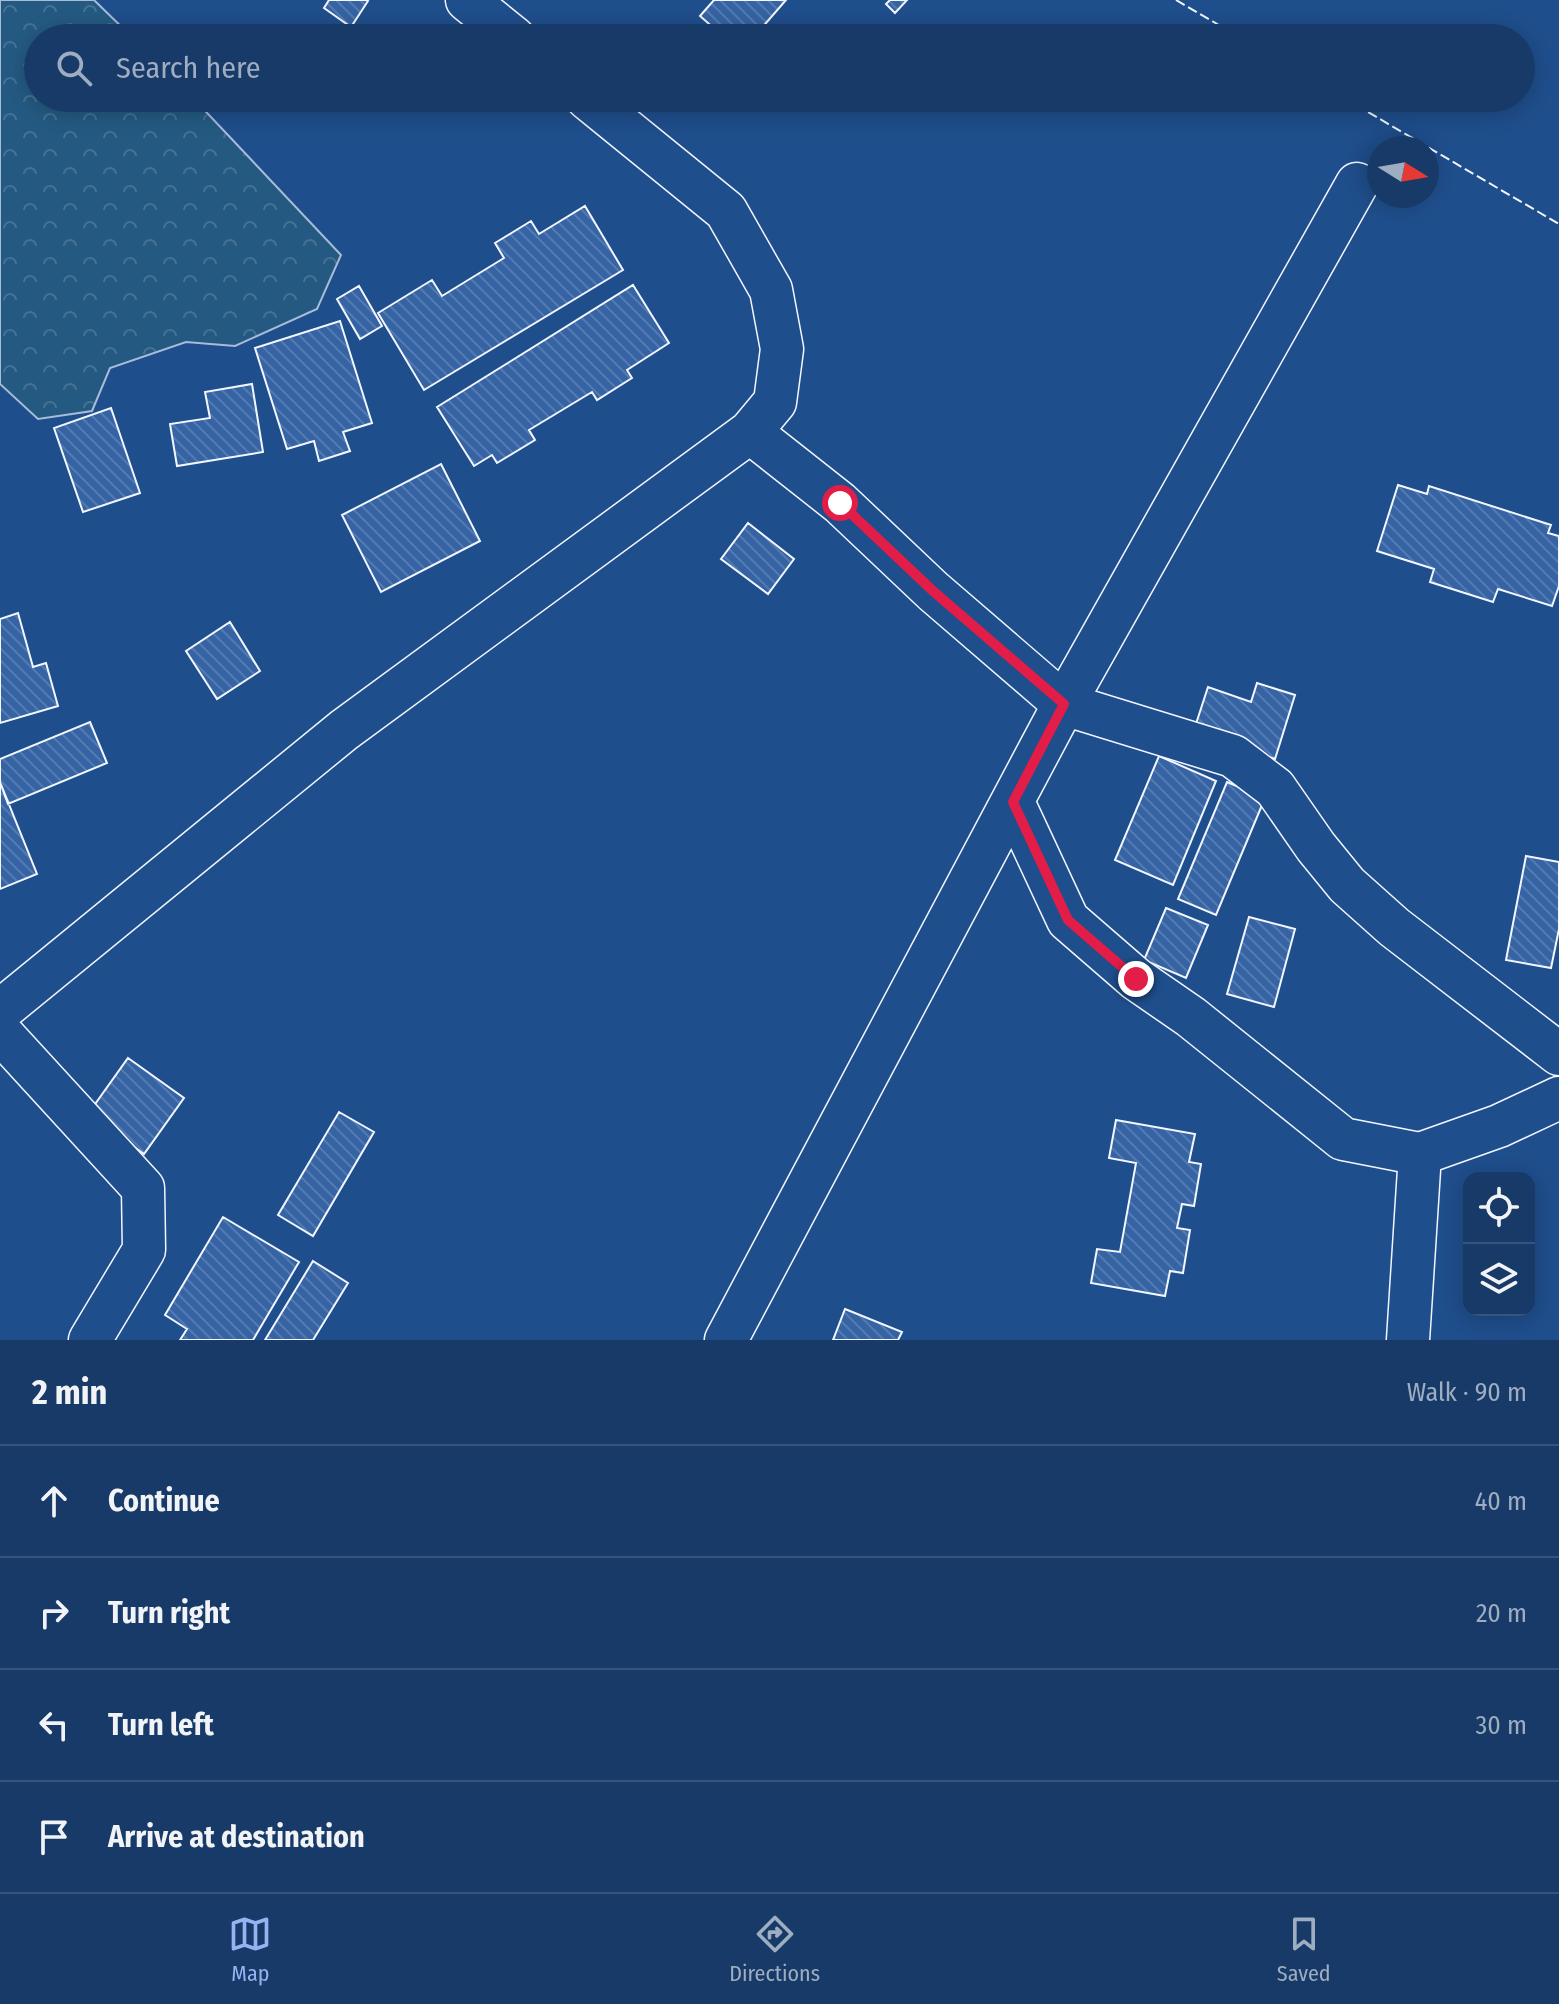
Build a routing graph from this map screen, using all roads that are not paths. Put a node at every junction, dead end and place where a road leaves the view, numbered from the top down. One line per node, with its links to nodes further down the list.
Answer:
1 (467, 0): 2 (street)
2 (497, 24)
3 (604, 112): 5 (street)
4 (1357, 184): 6 (street)
5 (750, 432): 6 (street); 8 (street)
6 (1064, 704): 7 (street); 10 (street)
7 (1013, 802): 12 (street); 14 (street)
8 (0, 1011)
9 (0, 1032): 13 (street)
10 (1559, 1054)
11 (1559, 1098): 12 (street)
12 (1420, 1154): 15 (street)
13 (90, 1340)
14 (726, 1340)
15 (1408, 1340)

